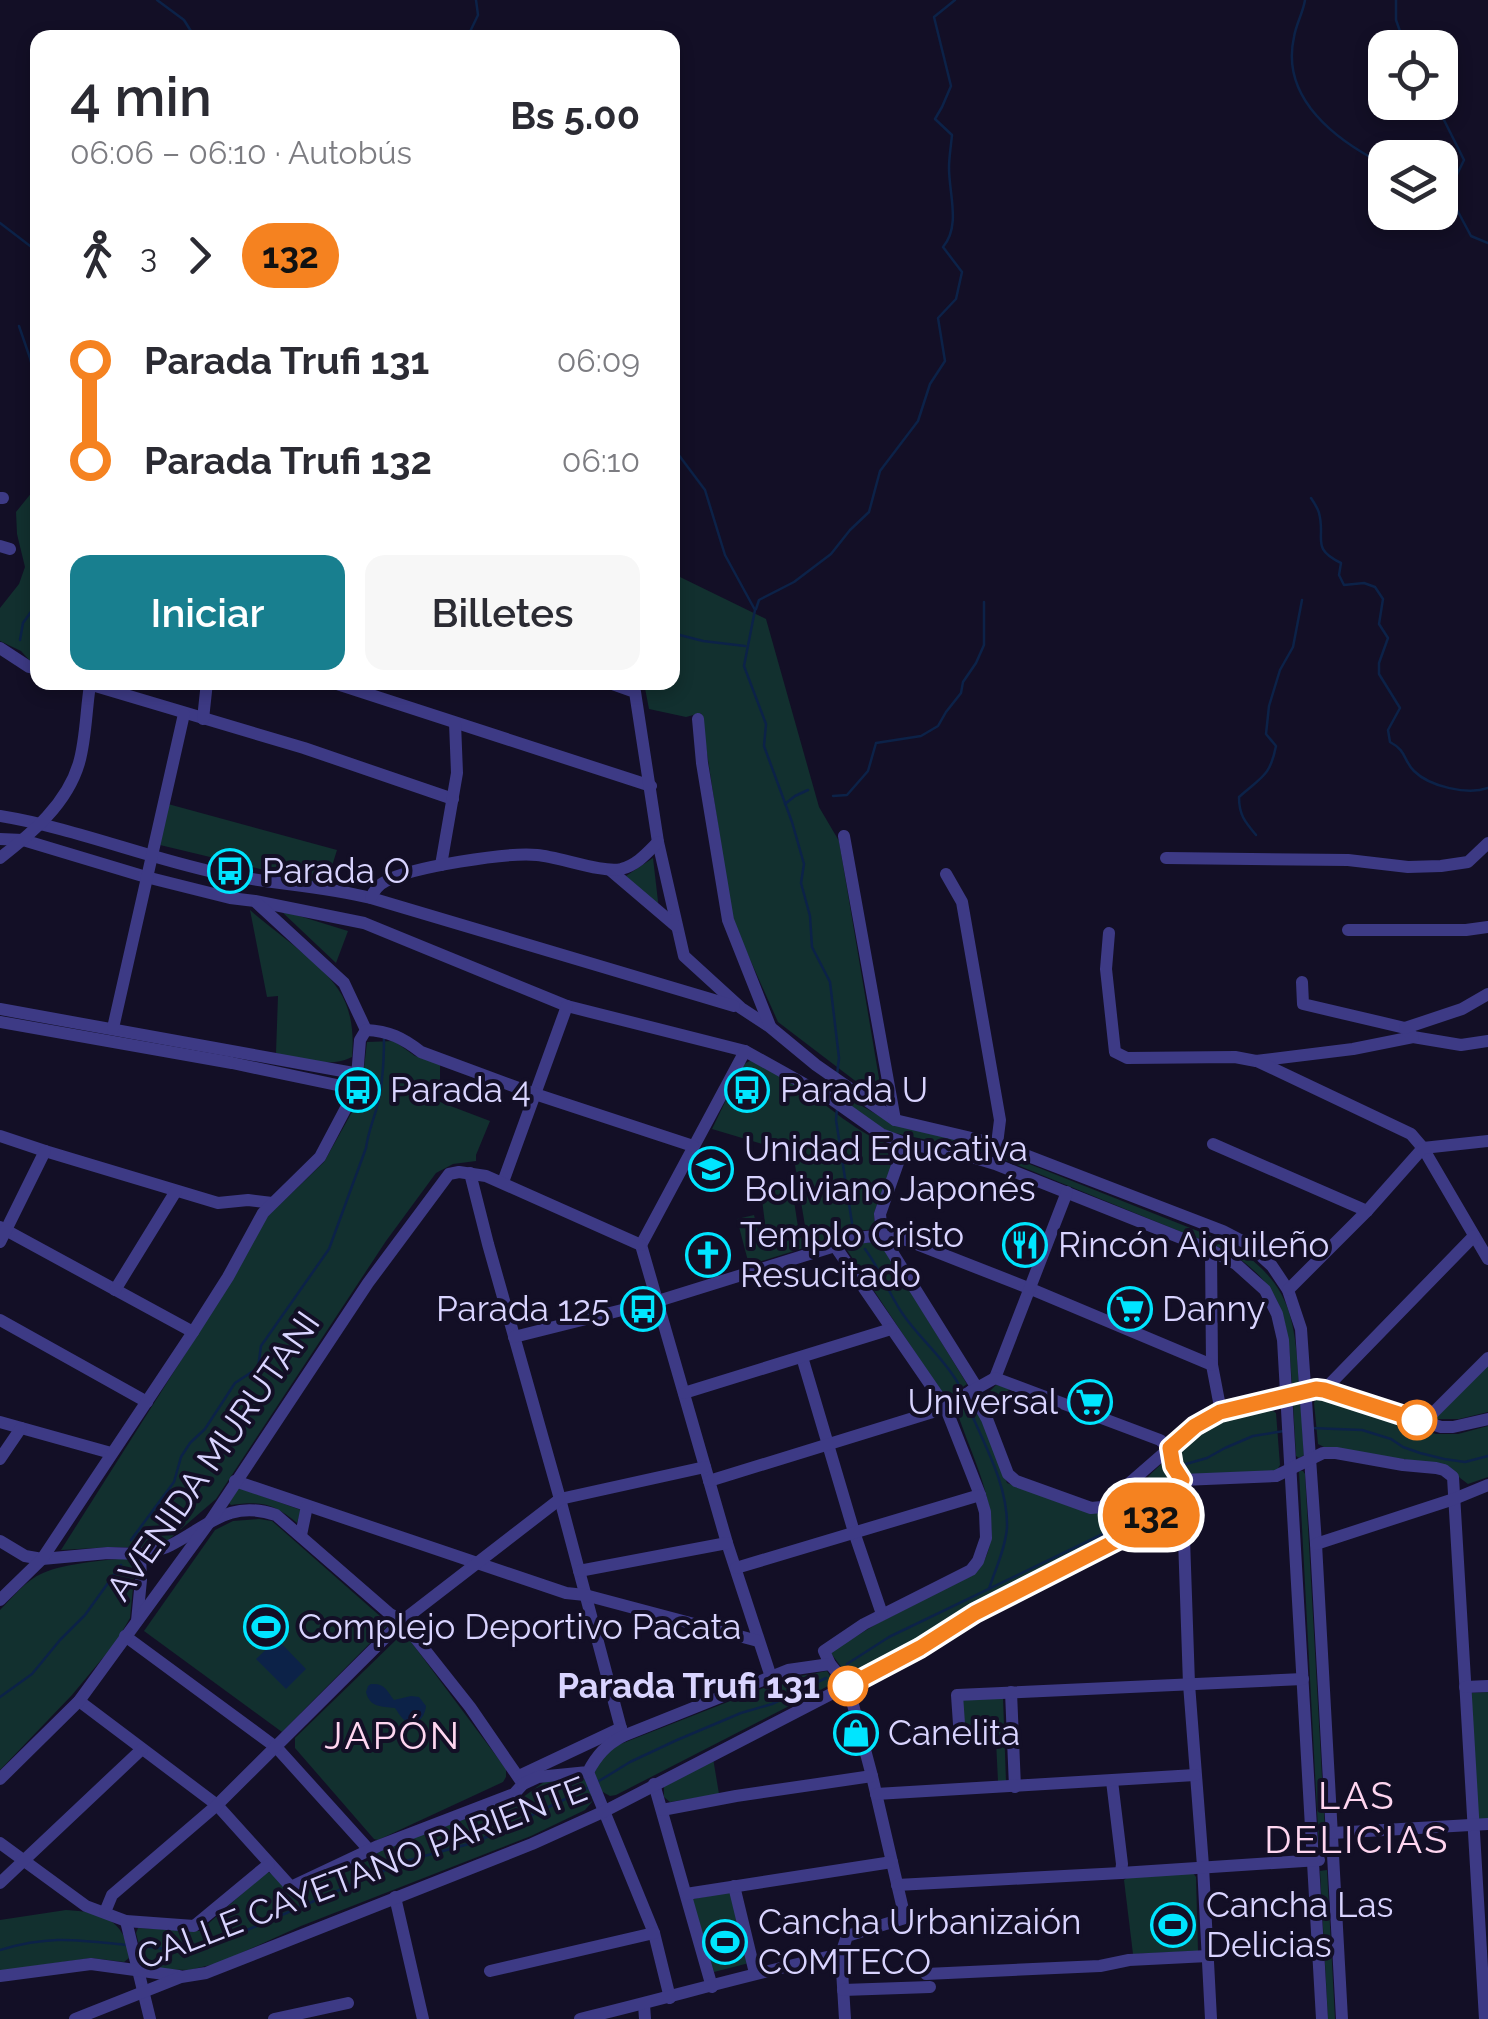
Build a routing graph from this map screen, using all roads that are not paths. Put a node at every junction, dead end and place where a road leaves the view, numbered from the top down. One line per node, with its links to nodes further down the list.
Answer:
1 (1, 653): 2 (street)
2 (30, 666)
3 (86, 690): 15 (street)
4 (106, 690): 8 (street)
5 (206, 690): 9 (street)
6 (354, 690): 11 (street)
7 (629, 690): 12 (street)
8 (184, 714): 9 (street); 22 (street)
9 (203, 719): 13 (street)
10 (698, 719): 42 (street)
11 (454, 723): 12 (street); 13 (street)
12 (650, 786): 19 (street)
13 (453, 800): 24 (street)
14 (0, 816): 15 (street)
15 (42, 823): 17 (street); 22 (street)
16 (844, 836): 53 (street)
17 (23, 840): 18 (street); 21 (street); 28 (street)
18 (2, 841)
19 (658, 842): 25 (street); 33 (street)
20 (1488, 842): 23 (street)
21 (0, 858)
22 (153, 858): 27 (street); 28 (street)
23 (1166, 858)
24 (441, 866): 25 (street); 30 (street)
25 (610, 870): 33 (street)
26 (946, 874): 57 (street)
27 (236, 876): 29 (street); 30 (street)
28 (146, 877): 29 (street); 43 (street)
29 (230, 898): 31 (street)
30 (370, 898): 40 (street)
31 (255, 901): 38 (street); 44 (street)
32 (1488, 926): 34 (street)
33 (676, 928): 40 (street)
34 (1348, 930)
35 (1109, 933): 48 (street)
36 (1302, 982): 45 (street)
37 (1488, 994): 45 (street)
38 (566, 1006): 47 (street); 52 (street)
39 (0, 1008): 43 (street)
40 (741, 1008): 42 (street)
41 (0, 1022): 50 (street)
42 (770, 1027): 49 (street)
43 (113, 1028): 50 (street)
44 (366, 1030): 50 (street); 52 (street)
45 (1409, 1032): 46 (street); 48 (street)
46 (1488, 1042)
47 (746, 1051): 51 (street); 59 (street)
48 (1256, 1061): 60 (street)
49 (816, 1064): 51 (street); 53 (street)
50 (358, 1081): 66 (street)
51 (804, 1084): 56 (street)
52 (535, 1094): 59 (street); 63 (street)
53 (894, 1120): 57 (street)
54 (0, 1136): 61 (street)
55 (1488, 1141): 60 (street)
56 (904, 1143): 65 (street); 69 (street)
57 (997, 1144): 77 (street)
58 (1213, 1144): 67 (street)
59 (693, 1146): 71 (street)
60 (1424, 1148): 67 (street); 70 (street)
61 (45, 1152): 64 (street); 68 (street)
62 (470, 1174): 63 (street); 82 (street); 107 (street, AVENIDA MURUTANI)
63 (503, 1182): 71 (street)
64 (176, 1191): 66 (street); 76 (street)
65 (1067, 1192): 73 (street); 75 (street)
66 (272, 1203): 81 (street)
67 (1367, 1211): 77 (street)
68 (2, 1233): 76 (street)
69 (882, 1236): 72 (street); 75 (street); 87 (street)
70 (1474, 1236): 74 (street); 89 (street)
71 (642, 1245): 78 (street)
72 (836, 1246): 78 (street); 80 (street)
73 (1211, 1250): 85 (street); 91 (street)
74 (1488, 1259)
75 (1031, 1289): 85 (street); 86 (street)
76 (114, 1290): 81 (street)
77 (1288, 1290): 88 (street)
78 (658, 1302): 82 (street); 90 (street)
79 (0, 1320): 92 (street)
80 (891, 1328): 83 (street); 93 (street)
81 (193, 1332): 92 (street)
82 (514, 1336): 110 (street)
83 (802, 1358): 90 (street); 99 (street)
84 (1488, 1358): 97 (street)
85 (1212, 1365): 94 (street)
86 (995, 1378): 87 (street); 100 (street)
87 (974, 1390): 93 (street); 100 (street)
88 (1305, 1390): 89 (street); 91 (street); 103 (street)
89 (1324, 1390): 97 (street)
90 (684, 1393): 105 (street)
91 (1287, 1396): 94 (street); 104 (street)
92 (148, 1402): 101 (street)
93 (945, 1406): 99 (street); 109 (street)
94 (1220, 1412): 100 (street)
95 (1488, 1418): 97 (street)
96 (0, 1422): 98 (street)
97 (1424, 1423)
98 (21, 1428): 101 (street); 102 (street)
99 (828, 1445): 105 (street); 114 (street)
100 (1170, 1448): 106 (street)
101 (111, 1453): 120 (street)
102 (0, 1459)
103 (1310, 1460): 104 (street); 111 (street); 118 (street)
104 (1290, 1469): 106 (street); 133 (street)
105 (707, 1474): 110 (street); 117 (street)
106 (1182, 1480): 131 (street, CALLE CAYETANO PARIENTE); 134 (street)
107 (235, 1482): 112 (street); 113 (street, AVENIDA MURUTANI)
108 (1488, 1485): 111 (street)
109 (980, 1495): 114 (street); 126 (street)
110 (560, 1498): 121 (street); 123 (street)
111 (1454, 1499): 118 (street); 136 (street)
112 (307, 1506): 115 (street); 121 (street)
113 (211, 1520): 115 (street); 119 (street); 127 (street, AVENIDA MURUTANI)
114 (854, 1532): 122 (street); 126 (street)
115 (301, 1535): 128 (street)
116 (0, 1541): 120 (street)
117 (727, 1543): 122 (street); 123 (street)
118 (1316, 1544): 156 (street)
119 (140, 1554): 120 (street); 127 (street)
120 (42, 1559): 125 (street)
121 (479, 1564): 124 (street); 128 (street)
122 (736, 1568): 130 (street)
123 (579, 1571): 124 (street)
124 (585, 1595): 130 (street); 140 (street)
125 (0, 1600)
126 (882, 1614): 131 (street)
127 (137, 1620): 129 (street, AVENIDA MURUTANI)
128 (402, 1622): 141 (street); 146 (street)
129 (125, 1636): 138 (street, AVENIDA MURUTANI); 141 (street)
130 (758, 1642): 132 (street)
131 (838, 1674): 132 (street); 144 (street); 149 (street, CALLE CAYETANO PARIENTE)
132 (771, 1677): 140 (street)
133 (1303, 1679): 134 (street); 161 (street)
134 (1189, 1684): 137 (street); 143 (street)
135 (1488, 1686): 136 (street)
136 (1465, 1687): 155 (street)
137 (1011, 1692): 139 (street); 150 (street)
138 (79, 1701): 142 (street); 145 (street, AVENIDA MURUTANI)
139 (958, 1724)
140 (622, 1732): 146 (street); 147 (street)
141 (277, 1748): 152 (street); 158 (street)
142 (142, 1750): 152 (street); 160 (street)
143 (1195, 1775): 148 (street); 164 (street)
144 (872, 1776): 151 (street); 153 (street)
145 (0, 1778)
146 (521, 1780): 147 (street); 158 (street)
147 (592, 1780): 154 (street)
148 (1112, 1782): 150 (street); 165 (street)
149 (654, 1784): 153 (street); 154 (street, CALLE CAYETANO PARIENTE)
150 (1015, 1786): 151 (street)
151 (876, 1794): 162 (street)
152 (217, 1806): 163 (street); 171 (street)
153 (662, 1810): 169 (street)
154 (605, 1811): 170 (street, CALLE CAYETANO PARIENTE); 173 (street)
155 (1481, 1825): 156 (street); 176 (street)
156 (1332, 1833): 159 (street)
157 (0, 1843): 160 (street)
158 (370, 1852): 163 (street)
159 (1333, 1859): 161 (street); 197 (street)
160 (24, 1860): 166 (street); 171 (street)
161 (1314, 1860): 164 (street); 196 (street)
162 (892, 1862): 167 (street); 168 (street)
163 (269, 1864): 172 (street)
164 (1203, 1866): 165 (street); 175 (street)
165 (1121, 1874): 167 (street)
166 (0, 1883)
167 (897, 1885): 174 (street)
168 (734, 1886): 169 (street); 179 (street)
169 (686, 1894): 182 (street)
170 (395, 1897): 181 (street, CALLE CAYETANO PARIENTE); 191 (street)
171 (105, 1912): 172 (street)
172 (126, 1921): 177 (street)
173 (654, 1933): 178 (street); 185 (street)
174 (841, 1954): 179 (street); 183 (street)
175 (1208, 1956): 183 (street); 195 (street)
176 (1485, 1962): 198 (street)
177 (139, 1971): 180 (street); 181 (street); 184 (street)
178 (490, 1971)
179 (755, 1973): 182 (street)
180 (0, 1976)
181 (181, 1976): 184 (street, CALLE CAYETANO PARIENTE)
182 (712, 1987): 185 (street)
183 (844, 1990): 194 (street)
184 (143, 1991): 188 (street, CALLE CAYETANO PARIENTE); 189 (street)
185 (670, 1998): 187 (street)
186 (348, 2003): 190 (street)
187 (644, 2004): 192 (street); 193 (street)
188 (75, 2019)
189 (150, 2019)
190 (274, 2019)
191 (423, 2019)
192 (580, 2019)
193 (644, 2019)
194 (845, 2019)
195 (1211, 2019)
196 (1322, 2019)
197 (1342, 2019)
198 (1485, 2019)

